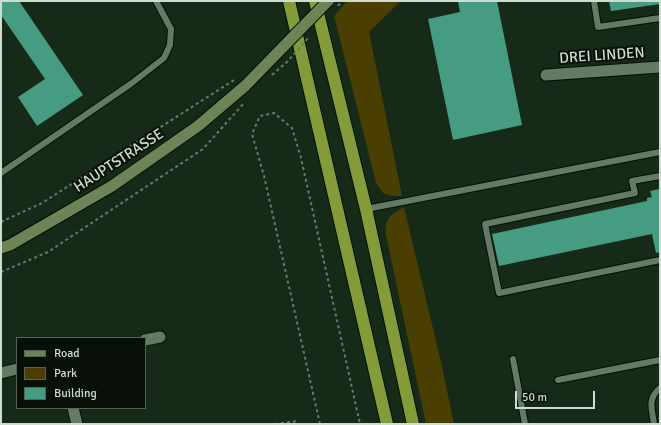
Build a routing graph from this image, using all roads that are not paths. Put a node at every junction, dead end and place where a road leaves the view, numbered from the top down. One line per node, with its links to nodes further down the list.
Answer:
1 (156, 1): 10 (lane)
2 (290, 1): 25 (highway)
3 (315, 1): 12 (highway)
4 (328, 1): 13 (main road, HAUPTSTRASSE, bridge)
5 (594, 1): 6 (lane)
6 (660, 18)
7 (660, 67): 8 (street, DREI LINDEN)
8 (546, 75)
9 (660, 152): 12 (lane)
10 (1, 173)
11 (660, 176): 14 (lane)
12 (366, 210): 26 (highway)
13 (1, 248)
14 (660, 260)
15 (160, 337): 16 (street)
16 (146, 340)
17 (513, 359): 27 (lane)
18 (660, 360): 21 (lane)
19 (16, 369): 20 (street)
20 (1, 373)
21 (558, 380)
22 (660, 388): 28 (lane)
23 (73, 409): 24 (street)
24 (77, 424)
25 (387, 424)
26 (413, 424)
27 (525, 424)
28 (654, 424)

